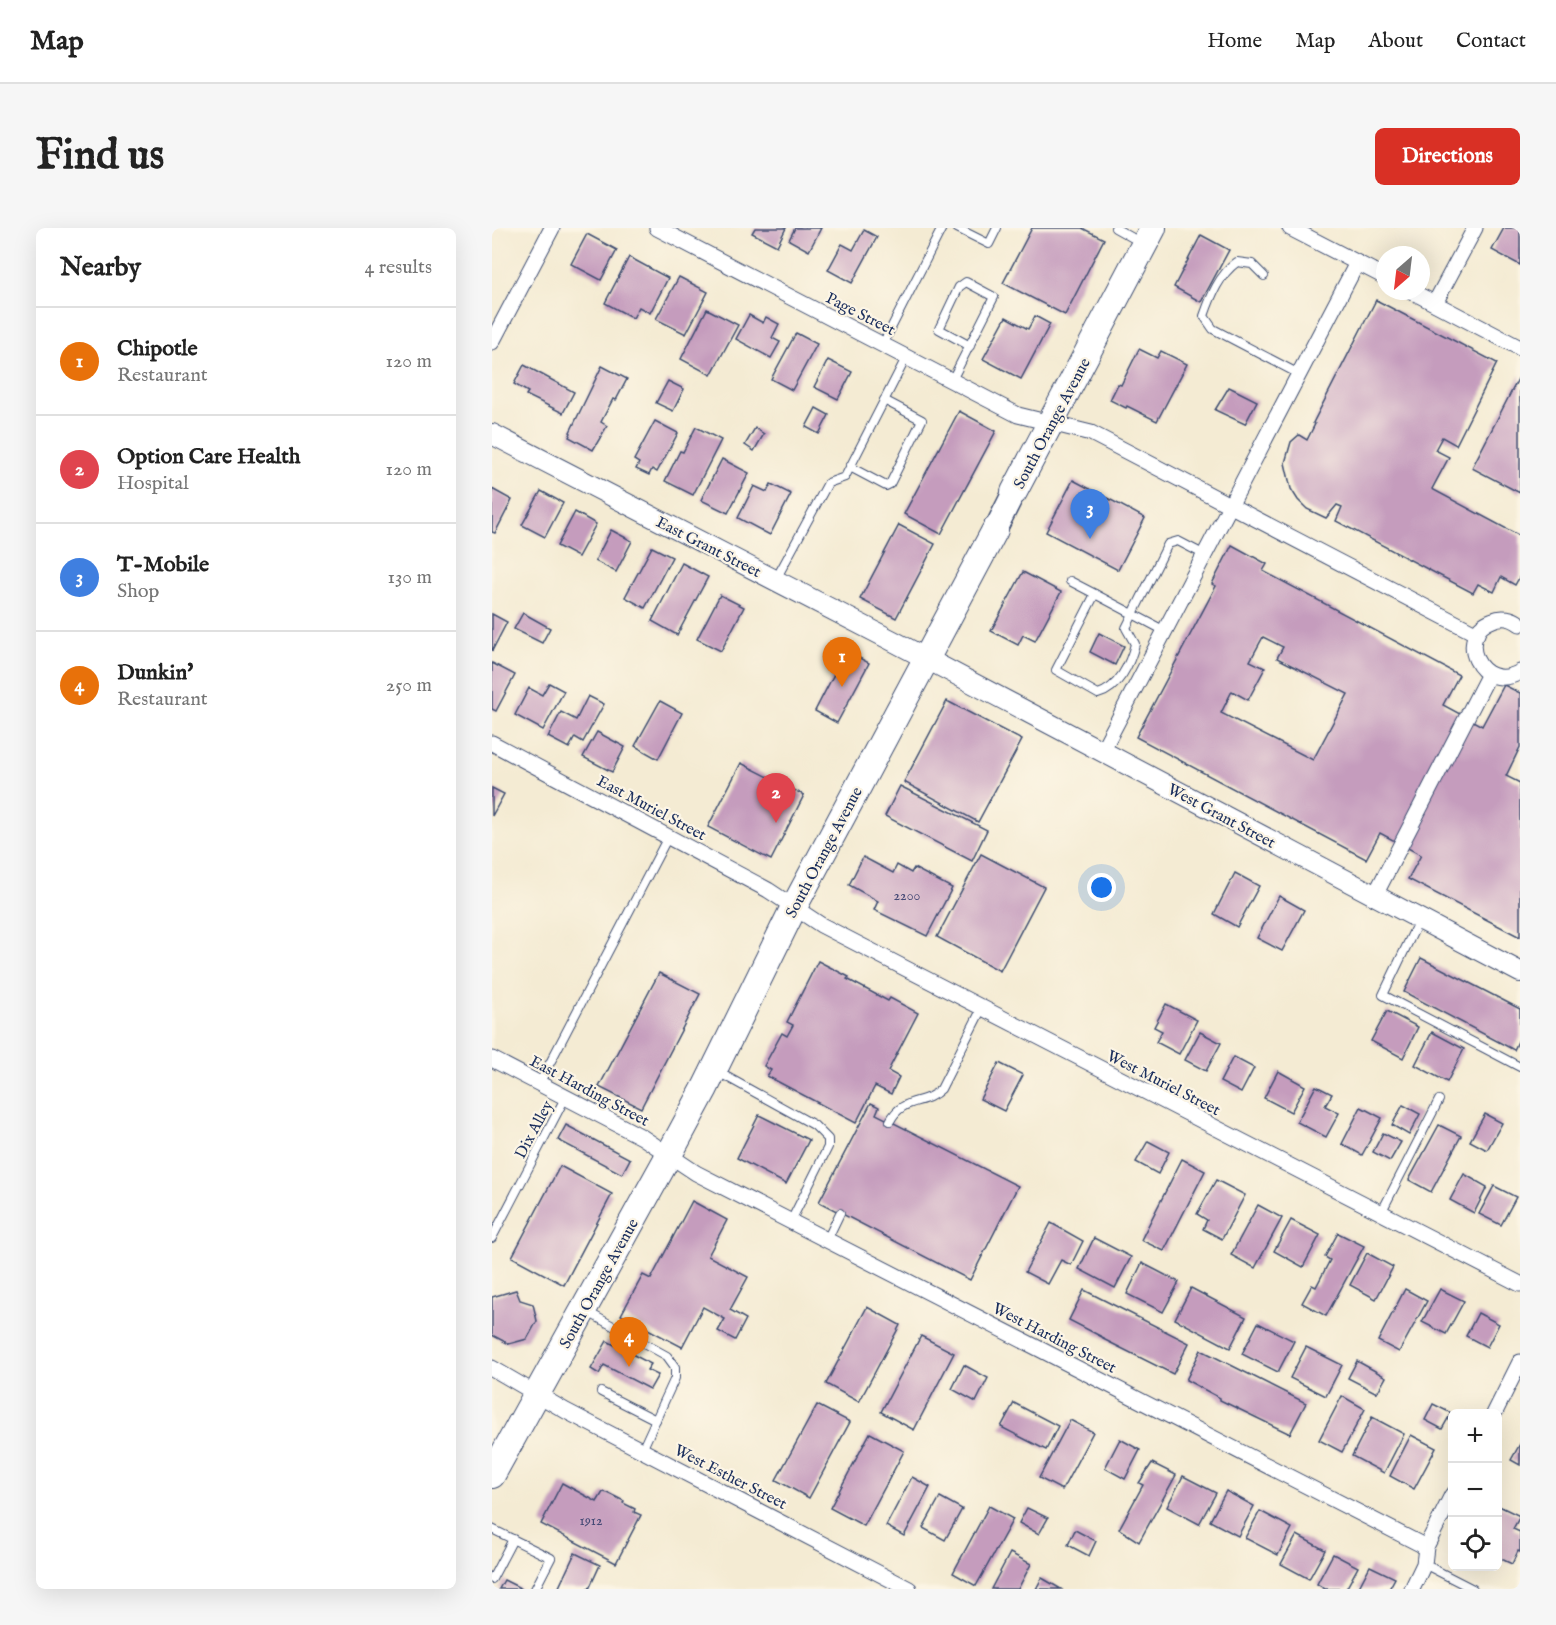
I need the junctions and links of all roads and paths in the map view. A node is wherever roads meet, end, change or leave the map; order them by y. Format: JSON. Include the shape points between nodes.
{"nodes":[{"id":1,"x":552,"y":228,"type":"edge"},
{"id":2,"x":657,"y":228,"type":"edge"},
{"id":3,"x":942,"y":228,"type":"edge"},
{"id":4,"x":957,"y":228,"type":"edge"},
{"id":5,"x":997,"y":228,"type":"edge"},
{"id":6,"x":1115,"y":228,"type":"edge"},
{"id":7,"x":1290,"y":228,"type":"edge"},
{"id":8,"x":1475,"y":228,"type":"edge"},
{"id":9,"x":1149,"y":236,"type":"edge"},
{"id":10,"x":1357,"y":263,"type":"junction"},
{"id":11,"x":1376,"y":272,"type":"edge"},
{"id":12,"x":1264,"y":276,"type":"dead end"},
{"id":13,"x":1429,"y":300,"type":"edge"},
{"id":14,"x":1435,"y":303,"type":"junction"},
{"id":15,"x":492,"y":342,"type":"edge"},
{"id":16,"x":883,"y":344,"type":"junction"},
{"id":17,"x":970,"y":346,"type":"junction"},
{"id":18,"x":1520,"y":348,"type":"edge"},
{"id":19,"x":907,"y":356,"type":"junction"},
{"id":20,"x":1299,"y":374,"type":"junction"},
{"id":21,"x":952,"y":380,"type":"junction"},
{"id":22,"x":884,"y":400,"type":"junction"},
{"id":23,"x":1052,"y":422,"type":"junction"},
{"id":24,"x":492,"y":434,"type":"edge"},
{"id":25,"x":850,"y":467,"type":"junction"},
{"id":26,"x":1014,"y":492,"type":"joint"},
{"id":27,"x":1231,"y":505,"type":"junction"},
{"id":28,"x":995,"y":530,"type":"joint"},
{"id":29,"x":1205,"y":555,"type":"junction"},
{"id":30,"x":775,"y":580,"type":"junction"},
{"id":31,"x":1070,"y":581,"type":"dead end"},
{"id":32,"x":1095,"y":594,"type":"junction"},
{"id":33,"x":1132,"y":614,"type":"junction"},
{"id":34,"x":1519,"y":620,"type":"edge"},
{"id":35,"x":1165,"y":631,"type":"junction"},
{"id":36,"x":1476,"y":634,"type":"junction"},
{"id":37,"x":925,"y":658,"type":"junction"},
{"id":38,"x":1520,"y":672,"type":"edge"},
{"id":39,"x":1489,"y":674,"type":"junction"},
{"id":40,"x":492,"y":742,"type":"edge"},
{"id":41,"x":1102,"y":751,"type":"junction"},
{"id":42,"x":669,"y":835,"type":"junction"},
{"id":43,"x":1374,"y":897,"type":"junction"},
{"id":44,"x":794,"y":907,"type":"junction"},
{"id":45,"x":1419,"y":920,"type":"junction"},
{"id":46,"x":1520,"y":972,"type":"edge"},
{"id":47,"x":982,"y":1008,"type":"junction"},
{"id":48,"x":492,"y":1059,"type":"edge"},
{"id":49,"x":1520,"y":1067,"type":"edge"},
{"id":50,"x":714,"y":1069,"type":"junction"},
{"id":51,"x":539,"y":1084,"type":"junction"},
{"id":52,"x":565,"y":1098,"type":"junction"},
{"id":53,"x":1439,"y":1100,"type":"dead end"},
{"id":54,"x":890,"y":1121,"type":"dead end"},
{"id":55,"x":669,"y":1155,"type":"junction"},
{"id":56,"x":840,"y":1213,"type":"dead end"},
{"id":57,"x":1381,"y":1213,"type":"junction"},
{"id":58,"x":791,"y":1221,"type":"junction"},
{"id":59,"x":492,"y":1238,"type":"edge"},
{"id":60,"x":827,"y":1240,"type":"junction"},
{"id":61,"x":1520,"y":1284,"type":"edge"},
{"id":62,"x":583,"y":1310,"type":"junction"},
{"id":63,"x":1520,"y":1362,"type":"edge"},
{"id":64,"x":492,"y":1368,"type":"edge"},
{"id":65,"x":601,"y":1392,"type":"dead end"},
{"id":66,"x":537,"y":1394,"type":"junction"},
{"id":67,"x":1496,"y":1409,"type":"edge"},
{"id":68,"x":656,"y":1420,"type":"junction"},
{"id":69,"x":642,"y":1450,"type":"junction"},
{"id":70,"x":492,"y":1475,"type":"edge"},
{"id":71,"x":1448,"y":1503,"type":"edge"},
{"id":72,"x":492,"y":1529,"type":"edge"},
{"id":73,"x":513,"y":1539,"type":"junction"},
{"id":74,"x":1426,"y":1547,"type":"junction"},
{"id":75,"x":1424,"y":1564,"type":"junction"},
{"id":76,"x":492,"y":1579,"type":"edge"},
{"id":77,"x":536,"y":1589,"type":"edge"},
{"id":78,"x":909,"y":1589,"type":"edge"},
{"id":79,"x":1412,"y":1589,"type":"edge"},
{"id":80,"x":1473,"y":1589,"type":"edge"}],
"edges":[{"from":1,"to":15,"type":"street"},
{"from":2,"to":16,"type":"street","name":"Page Street"},
{"from":3,"to":16,"type":"lane"},
{"from":4,"to":5,"type":"lane","via":[[988,244]]},
{"from":6,"to":9,"type":"lane"},
{"from":7,"to":10,"type":"street"},
{"from":8,"to":14,"type":"street"},
{"from":9,"to":23,"type":"main road","name":"South Orange Avenue"},
{"from":10,"to":11,"type":"street"},
{"from":10,"to":20,"type":"street"},
{"from":12,"to":20,"type":"lane","via":[[1252,264],[1237,262],[1226,270],[1204,316],[1213,329]]},
{"from":13,"to":14,"type":"street"},
{"from":14,"to":18,"type":"street"},
{"from":16,"to":19,"type":"street","name":"Page Street"},
{"from":17,"to":17,"type":"lane","via":[[939,329],[966,282],[994,297]]},
{"from":17,"to":21,"type":"lane"},
{"from":19,"to":21,"type":"street","name":"Page Street"},
{"from":19,"to":22,"type":"lane"},
{"from":20,"to":27,"type":"street"},
{"from":21,"to":23,"type":"street","name":"Page Street","via":[[1018,415]]},
{"from":22,"to":25,"type":"lane"},
{"from":22,"to":25,"type":"lane","via":[[922,420],[890,484],[886,486]]},
{"from":23,"to":26,"type":"main road","name":"South Orange Avenue"},
{"from":23,"to":27,"type":"street","name":"Page Street","via":[[1091,433]]},
{"from":24,"to":30,"type":"street","name":"East Grant Street"},
{"from":25,"to":30,"type":"lane","via":[[845,477],[828,483]]},
{"from":26,"to":28,"type":"main road","name":"South Orange Avenue"},
{"from":27,"to":29,"type":"street"},
{"from":27,"to":36,"type":"street","name":"Page Street"},
{"from":28,"to":37,"type":"main road","name":"South Orange Avenue"},
{"from":29,"to":33,"type":"lane","via":[[1178,541],[1168,544]]},
{"from":29,"to":35,"type":"street"},
{"from":30,"to":37,"type":"street","name":"East Grant Street"},
{"from":31,"to":32,"type":"lane"},
{"from":32,"to":33,"type":"lane"},
{"from":32,"to":33,"type":"lane","via":[[1056,670],[1098,694],[1118,682],[1133,653],[1135,645],[1126,628]]},
{"from":33,"to":35,"type":"lane"},
{"from":34,"to":36,"type":"street","via":[[1494,619]]},
{"from":35,"to":41,"type":"street"},
{"from":36,"to":39,"type":"street","via":[[1474,656]]},
{"from":37,"to":41,"type":"street","name":"West Grant Street"},
{"from":37,"to":44,"type":"main road","name":"South Orange Avenue"},
{"from":38,"to":39,"type":"street","via":[[1506,677]]},
{"from":39,"to":43,"type":"street"},
{"from":40,"to":42,"type":"street","name":"East Muriel Street"},
{"from":41,"to":43,"type":"street","name":"West Grant Street"},
{"from":42,"to":44,"type":"street","name":"East Muriel Street"},
{"from":42,"to":51,"type":"lane"},
{"from":43,"to":45,"type":"street","name":"West Grant Street"},
{"from":44,"to":47,"type":"street","name":"West Muriel Street","via":[[821,925]]},
{"from":44,"to":50,"type":"main road","name":"South Orange Avenue"},
{"from":45,"to":46,"type":"street","name":"West Grant Street"},
{"from":45,"to":49,"type":"lane","via":[[1383,995]]},
{"from":47,"to":54,"type":"lane","via":[[941,1089],[933,1097],[899,1108]]},
{"from":47,"to":57,"type":"street","name":"West Muriel Street"},
{"from":48,"to":51,"type":"street","name":"East Harding Street"},
{"from":50,"to":55,"type":"main road","name":"South Orange Avenue"},
{"from":50,"to":58,"type":"lane","via":[[814,1125],[828,1139],[828,1147]]},
{"from":51,"to":52,"type":"street","name":"East Harding Street"},
{"from":52,"to":55,"type":"street","name":"East Harding Street"},
{"from":52,"to":59,"type":"lane","name":"Dix Alley"},
{"from":53,"to":57,"type":"lane"},
{"from":55,"to":58,"type":"street","name":"West Harding Street"},
{"from":55,"to":62,"type":"main road","name":"South Orange Avenue"},
{"from":56,"to":60,"type":"lane"},
{"from":57,"to":61,"type":"street","name":"West Muriel Street"},
{"from":58,"to":60,"type":"street","name":"West Harding Street"},
{"from":60,"to":74,"type":"street","name":"West Harding Street"},
{"from":62,"to":66,"type":"main road","name":"South Orange Avenue"},
{"from":62,"to":68,"type":"lane","via":[[667,1356],[675,1367],[675,1378]]},
{"from":63,"to":67,"type":"street"},
{"from":64,"to":66,"type":"street","name":"West Esther Street"},
{"from":65,"to":68,"type":"lane"},
{"from":66,"to":69,"type":"street","name":"West Esther Street"},
{"from":66,"to":70,"type":"main road","name":"South Orange Avenue"},
{"from":68,"to":69,"type":"lane"},
{"from":69,"to":78,"type":"street","name":"West Esther Street"},
{"from":71,"to":74,"type":"street"},
{"from":72,"to":73,"type":"lane"},
{"from":73,"to":76,"type":"lane"},
{"from":73,"to":77,"type":"lane","via":[[551,1558]]},
{"from":74,"to":75,"type":"street"},
{"from":75,"to":79,"type":"street"},
{"from":75,"to":80,"type":"lane"}]}
